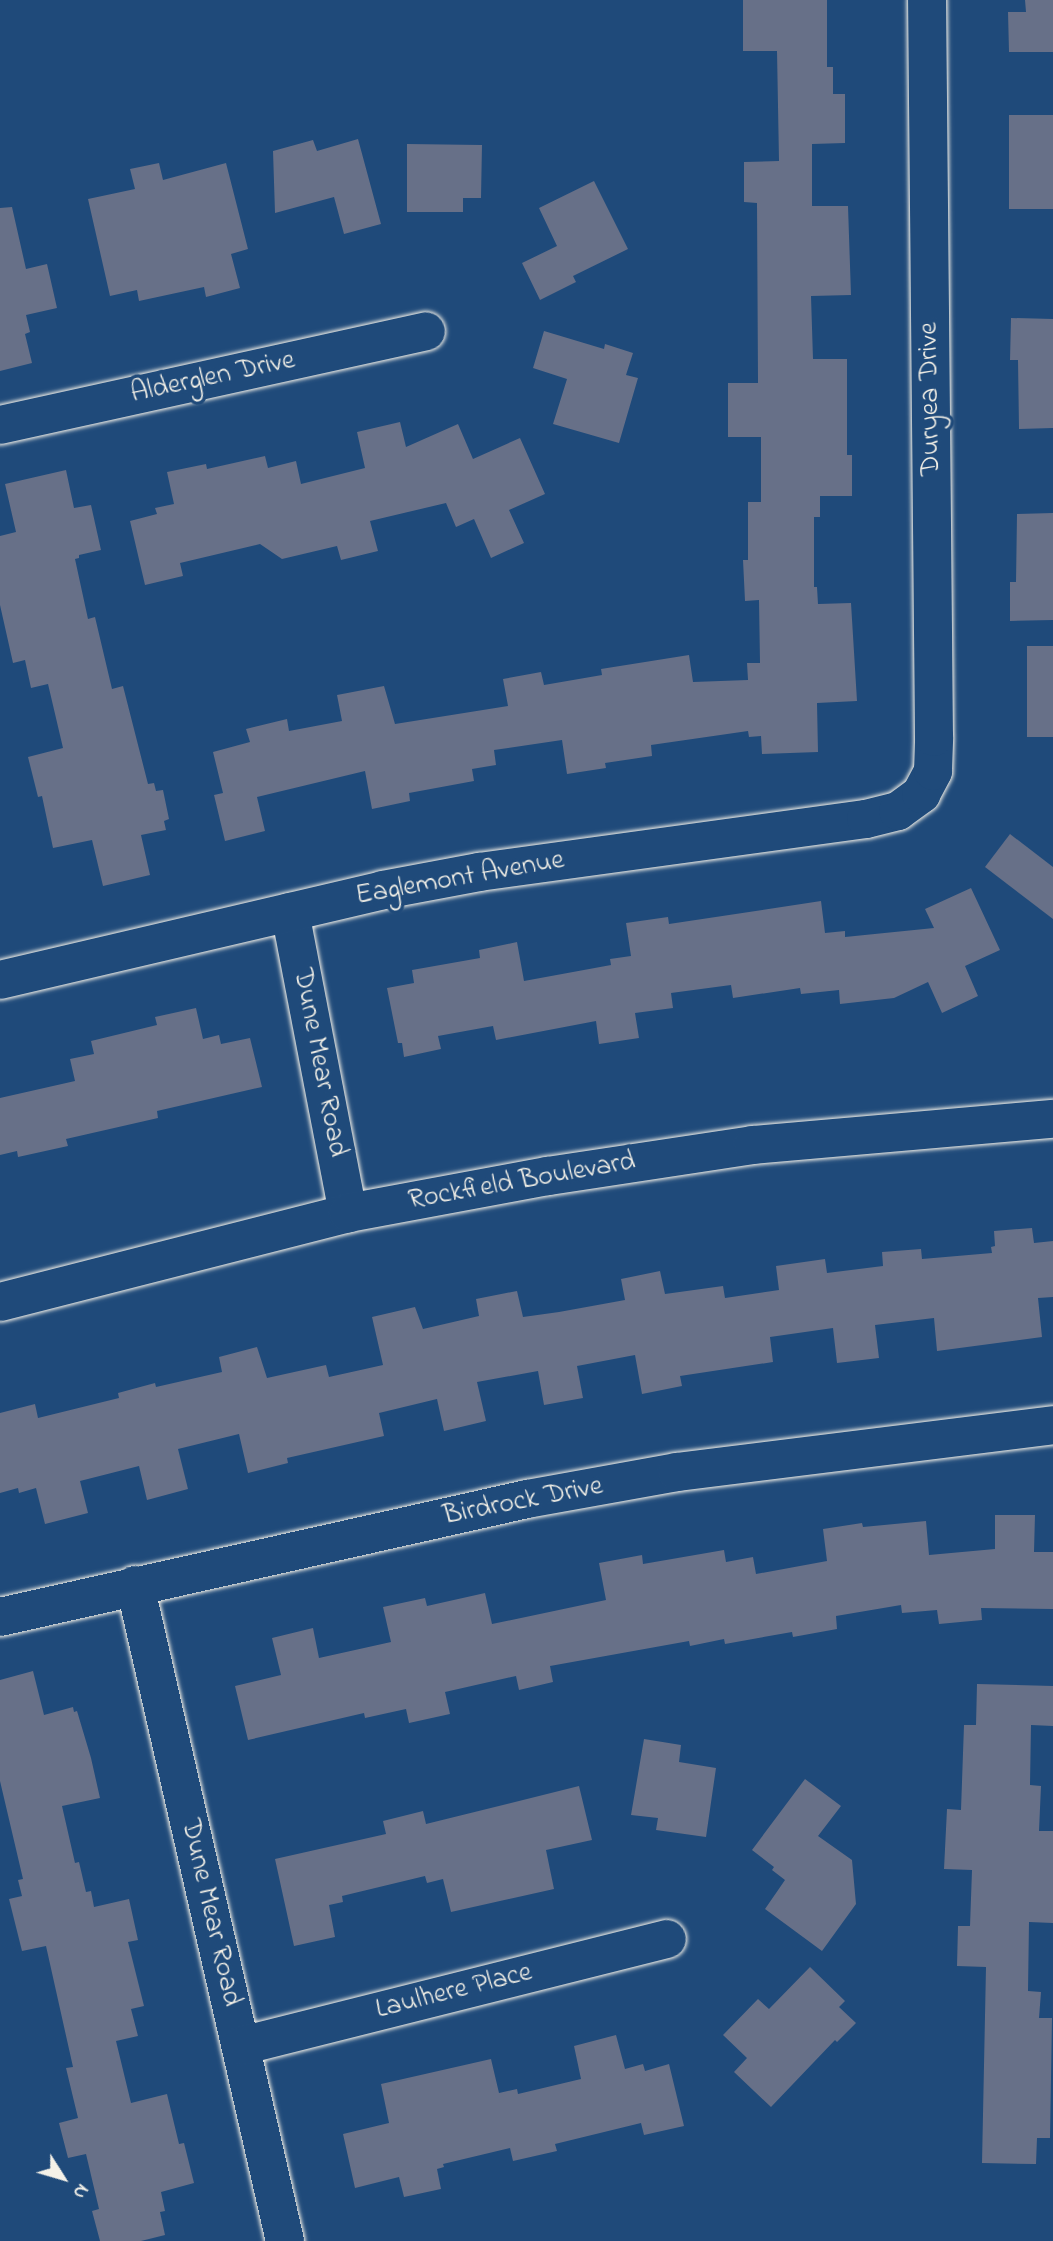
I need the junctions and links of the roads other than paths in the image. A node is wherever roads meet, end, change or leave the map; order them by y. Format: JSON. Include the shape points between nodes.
{"nodes":[{"id":1,"x":927,"y":0,"type":"edge"},
{"id":2,"x":426,"y":331,"type":"dead end"},
{"id":3,"x":0,"y":425,"type":"edge"},
{"id":4,"x":921,"y":794,"type":"joint"},
{"id":5,"x":290,"y":912,"type":"junction"},
{"id":6,"x":2,"y":972,"type":"edge"},
{"id":7,"x":1053,"y":1119,"type":"edge"},
{"id":8,"x":348,"y":1213,"type":"junction"},
{"id":9,"x":0,"y":1302,"type":"edge"},
{"id":10,"x":1053,"y":1425,"type":"edge"},
{"id":11,"x":135,"y":1585,"type":"junction"},
{"id":12,"x":0,"y":1617,"type":"edge"},
{"id":13,"x":667,"y":1939,"type":"dead end"},
{"id":14,"x":240,"y":2046,"type":"junction"},
{"id":15,"x":285,"y":2241,"type":"edge"}],
"edges":[{"from":1,"to":4,"type":"street","name":"Duryea Drive","via":[[934,737],[933,771]]},
{"from":2,"to":3,"type":"street","name":"Alderglen Drive"},
{"from":4,"to":5,"type":"street","name":"Eaglemont Avenue","via":[[898,811],[866,819],[478,872]]},
{"from":5,"to":6,"type":"street","name":"Eaglemont Avenue"},
{"from":5,"to":8,"type":"street","name":"Dune Mear Road"},
{"from":7,"to":8,"type":"street","name":"Rockfield Boulevard","via":[[753,1144]]},
{"from":8,"to":9,"type":"street","name":"Rockfield Boulevard"},
{"from":10,"to":11,"type":"street","name":"Birdrock Drive","via":[[677,1472],[514,1502]]},
{"from":11,"to":12,"type":"street","name":"Birdrock Drive"},
{"from":11,"to":14,"type":"street","name":"Dune Mear Road"},
{"from":13,"to":14,"type":"street","name":"Laulhere Place"},
{"from":14,"to":15,"type":"street","name":"Dune Mear Road"}]}
